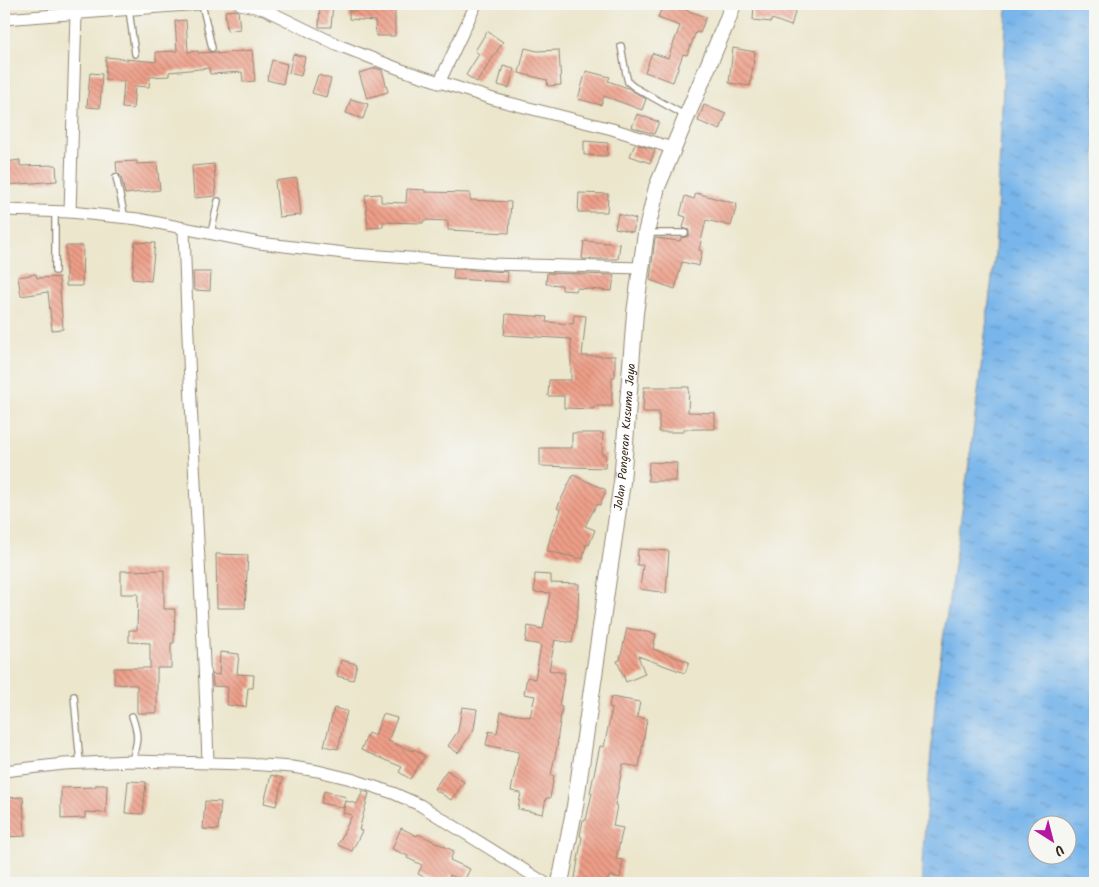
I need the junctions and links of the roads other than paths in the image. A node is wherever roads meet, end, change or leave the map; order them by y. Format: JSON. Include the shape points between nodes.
{"nodes":[{"id":1,"x":201,"y":4,"type":"edge"},
{"id":2,"x":240,"y":4,"type":"edge"},
{"id":3,"x":476,"y":4,"type":"edge"},
{"id":4,"x":732,"y":4,"type":"edge"},
{"id":5,"x":129,"y":10,"type":"junction"},
{"id":6,"x":76,"y":14,"type":"junction"},
{"id":7,"x":4,"y":19,"type":"edge"},
{"id":8,"x":621,"y":46,"type":"dead end"},
{"id":9,"x":212,"y":48,"type":"dead end"},
{"id":10,"x":135,"y":54,"type":"dead end"},
{"id":11,"x":439,"y":83,"type":"junction"},
{"id":12,"x":686,"y":116,"type":"junction"},
{"id":13,"x":672,"y":148,"type":"junction"},
{"id":14,"x":116,"y":178,"type":"dead end"},
{"id":15,"x":218,"y":201,"type":"dead end"},
{"id":16,"x":4,"y":210,"type":"edge"},
{"id":17,"x":55,"y":212,"type":"junction"},
{"id":18,"x":70,"y":212,"type":"junction"},
{"id":19,"x":125,"y":218,"type":"junction"},
{"id":20,"x":184,"y":228,"type":"junction"},
{"id":21,"x":646,"y":233,"type":"junction"},
{"id":22,"x":685,"y":233,"type":"dead end"},
{"id":23,"x":211,"y":234,"type":"junction"},
{"id":24,"x":641,"y":268,"type":"junction"},
{"id":25,"x":55,"y":271,"type":"dead end"},
{"id":26,"x":74,"y":696,"type":"dead end"},
{"id":27,"x":132,"y":716,"type":"dead end"},
{"id":28,"x":132,"y":761,"type":"junction"},
{"id":29,"x":208,"y":762,"type":"junction"},
{"id":30,"x":80,"y":763,"type":"junction"},
{"id":31,"x":4,"y":770,"type":"edge"},
{"id":32,"x":545,"y":883,"type":"edge"},
{"id":33,"x":560,"y":883,"type":"edge"}],
"edges":[{"from":1,"to":5,"type":"street"},
{"from":1,"to":9,"type":"lane"},
{"from":2,"to":11,"type":"street","via":[[264,9],[365,57]]},
{"from":3,"to":11,"type":"street"},
{"from":4,"to":12,"type":"street","name":"Jalan Pangeran Kusuma Jaya"},
{"from":5,"to":6,"type":"street"},
{"from":5,"to":10,"type":"lane"},
{"from":6,"to":7,"type":"street"},
{"from":6,"to":18,"type":"street"},
{"from":8,"to":12,"type":"lane","via":[[628,82]]},
{"from":11,"to":13,"type":"street"},
{"from":12,"to":13,"type":"street","name":"Jalan Pangeran Kusuma Jaya"},
{"from":13,"to":21,"type":"street","name":"Jalan Pangeran Kusuma Jaya","via":[[657,187]]},
{"from":14,"to":19,"type":"lane"},
{"from":15,"to":23,"type":"lane"},
{"from":16,"to":17,"type":"street"},
{"from":17,"to":18,"type":"street"},
{"from":17,"to":25,"type":"lane"},
{"from":18,"to":19,"type":"street"},
{"from":19,"to":20,"type":"street"},
{"from":20,"to":23,"type":"street"},
{"from":20,"to":29,"type":"street"},
{"from":21,"to":22,"type":"lane"},
{"from":21,"to":24,"type":"street","name":"Jalan Pangeran Kusuma Jaya"},
{"from":23,"to":24,"type":"street","via":[[353,254],[492,264]]},
{"from":24,"to":33,"type":"street","name":"Jalan Pangeran Kusuma Jaya","via":[[622,482],[575,806]]},
{"from":26,"to":30,"type":"lane"},
{"from":27,"to":28,"type":"lane","via":[[138,741]]},
{"from":28,"to":29,"type":"street"},
{"from":28,"to":30,"type":"street"},
{"from":29,"to":32,"type":"street","via":[[318,771],[393,793],[420,805]]},
{"from":30,"to":31,"type":"street"}]}
